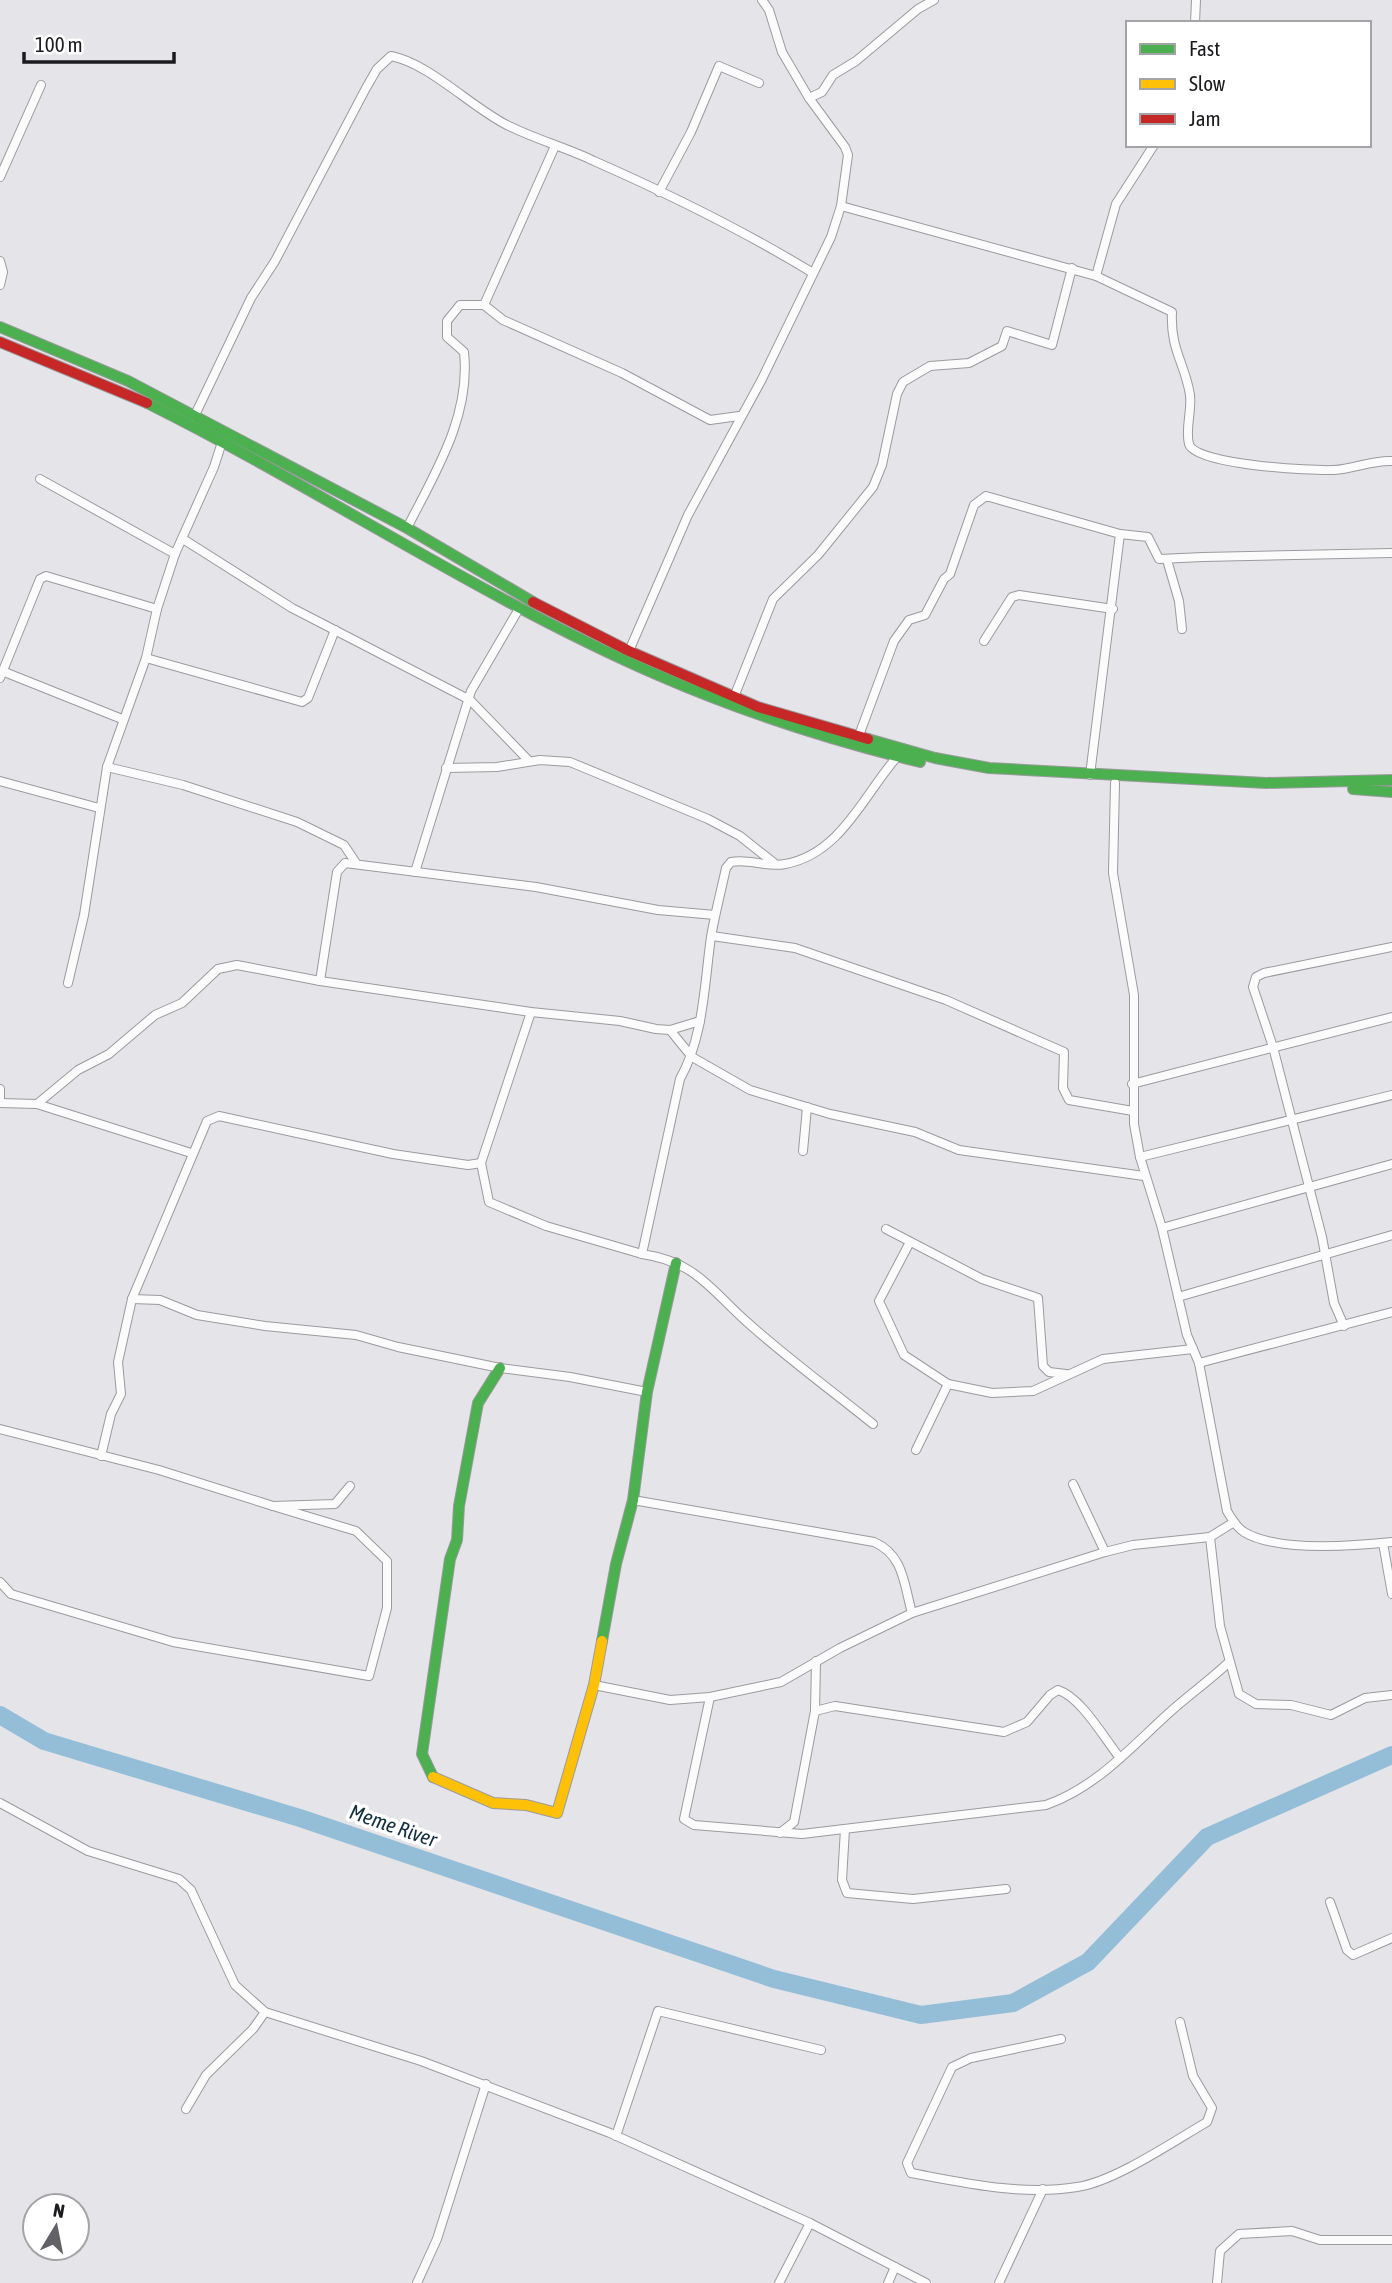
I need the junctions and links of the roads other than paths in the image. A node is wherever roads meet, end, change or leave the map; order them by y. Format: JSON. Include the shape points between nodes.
{"nodes":[{"id":1,"x":762,"y":0,"type":"edge"},
{"id":2,"x":925,"y":0,"type":"edge"},
{"id":3,"x":934,"y":0,"type":"edge"},
{"id":4,"x":1196,"y":0,"type":"edge"},
{"id":5,"x":918,"y":9,"type":"junction"},
{"id":6,"x":1195,"y":21,"type":"edge"},
{"id":7,"x":759,"y":83,"type":"dead end"},
{"id":8,"x":41,"y":85,"type":"dead end"},
{"id":9,"x":809,"y":98,"type":"junction"},
{"id":10,"x":555,"y":146,"type":"junction"},
{"id":11,"x":1153,"y":147,"type":"edge"},
{"id":12,"x":0,"y":177,"type":"edge"},
{"id":13,"x":659,"y":192,"type":"junction"},
{"id":14,"x":841,"y":206,"type":"junction"},
{"id":15,"x":0,"y":261,"type":"edge"},
{"id":16,"x":1072,"y":268,"type":"junction"},
{"id":17,"x":813,"y":273,"type":"junction"},
{"id":18,"x":1096,"y":276,"type":"junction"},
{"id":19,"x":0,"y":285,"type":"edge"},
{"id":20,"x":484,"y":305,"type":"junction"},
{"id":21,"x":0,"y":327,"type":"edge"},
{"id":22,"x":0,"y":342,"type":"edge"},
{"id":23,"x":739,"y":416,"type":"junction"},
{"id":24,"x":194,"y":417,"type":"junction"},
{"id":25,"x":222,"y":442,"type":"junction"},
{"id":26,"x":1392,"y":461,"type":"edge"},
{"id":27,"x":40,"y":479,"type":"dead end"},
{"id":28,"x":407,"y":528,"type":"junction"},
{"id":29,"x":1120,"y":534,"type":"junction"},
{"id":30,"x":183,"y":539,"type":"junction"},
{"id":31,"x":1392,"y":553,"type":"edge"},
{"id":32,"x":175,"y":554,"type":"junction"},
{"id":33,"x":1167,"y":560,"type":"junction"},
{"id":34,"x":520,"y":607,"type":"junction"},
{"id":35,"x":157,"y":609,"type":"junction"},
{"id":36,"x":1112,"y":609,"type":"junction"},
{"id":37,"x":1182,"y":629,"type":"dead end"},
{"id":38,"x":335,"y":630,"type":"junction"},
{"id":39,"x":984,"y":641,"type":"dead end"},
{"id":40,"x":629,"y":651,"type":"junction"},
{"id":41,"x":146,"y":658,"type":"junction"},
{"id":42,"x":1,"y":675,"type":"edge"},
{"id":43,"x":734,"y":697,"type":"junction"},
{"id":44,"x":470,"y":700,"type":"junction"},
{"id":45,"x":122,"y":719,"type":"junction"},
{"id":46,"x":858,"y":738,"type":"junction"},
{"id":47,"x":897,"y":757,"type":"junction"},
{"id":48,"x":529,"y":761,"type":"junction"},
{"id":49,"x":107,"y":767,"type":"junction"},
{"id":50,"x":446,"y":768,"type":"junction"},
{"id":51,"x":1090,"y":775,"type":"junction"},
{"id":52,"x":1392,"y":780,"type":"edge"},
{"id":53,"x":0,"y":781,"type":"edge"},
{"id":54,"x":1115,"y":783,"type":"junction"},
{"id":55,"x":1392,"y":792,"type":"edge"},
{"id":56,"x":99,"y":808,"type":"junction"},
{"id":57,"x":356,"y":863,"type":"junction"},
{"id":58,"x":776,"y":865,"type":"junction"},
{"id":59,"x":415,"y":872,"type":"junction"},
{"id":60,"x":715,"y":915,"type":"junction"},
{"id":61,"x":712,"y":936,"type":"junction"},
{"id":62,"x":1392,"y":947,"type":"edge"},
{"id":63,"x":320,"y":981,"type":"junction"},
{"id":64,"x":68,"y":983,"type":"dead end"},
{"id":65,"x":531,"y":1012,"type":"junction"},
{"id":66,"x":1392,"y":1017,"type":"edge"},
{"id":67,"x":700,"y":1021,"type":"junction"},
{"id":68,"x":670,"y":1030,"type":"junction"},
{"id":69,"x":1273,"y":1047,"type":"junction"},
{"id":70,"x":692,"y":1056,"type":"junction"},
{"id":71,"x":1132,"y":1084,"type":"junction"},
{"id":72,"x":0,"y":1089,"type":"edge"},
{"id":73,"x":1392,"y":1095,"type":"edge"},
{"id":74,"x":0,"y":1101,"type":"edge"},
{"id":75,"x":37,"y":1104,"type":"junction"},
{"id":76,"x":807,"y":1108,"type":"junction"},
{"id":77,"x":1133,"y":1111,"type":"junction"},
{"id":78,"x":1291,"y":1122,"type":"junction"},
{"id":79,"x":803,"y":1151,"type":"dead end"},
{"id":80,"x":191,"y":1153,"type":"junction"},
{"id":81,"x":1140,"y":1157,"type":"junction"},
{"id":82,"x":481,"y":1163,"type":"junction"},
{"id":83,"x":1392,"y":1164,"type":"edge"},
{"id":84,"x":1144,"y":1176,"type":"junction"},
{"id":85,"x":1308,"y":1189,"type":"junction"},
{"id":86,"x":886,"y":1228,"type":"dead end"},
{"id":87,"x":1162,"y":1228,"type":"junction"},
{"id":88,"x":1392,"y":1235,"type":"edge"},
{"id":89,"x":910,"y":1242,"type":"junction"},
{"id":90,"x":642,"y":1254,"type":"junction"},
{"id":91,"x":1325,"y":1255,"type":"junction"},
{"id":92,"x":676,"y":1262,"type":"junction"},
{"id":93,"x":1178,"y":1297,"type":"junction"},
{"id":94,"x":132,"y":1299,"type":"junction"},
{"id":95,"x":1392,"y":1312,"type":"edge"},
{"id":96,"x":1344,"y":1326,"type":"junction"},
{"id":97,"x":1193,"y":1349,"type":"junction"},
{"id":98,"x":1199,"y":1363,"type":"junction"},
{"id":99,"x":500,"y":1368,"type":"junction"},
{"id":100,"x":1069,"y":1374,"type":"junction"},
{"id":101,"x":948,"y":1384,"type":"junction"},
{"id":102,"x":647,"y":1392,"type":"junction"},
{"id":103,"x":873,"y":1424,"type":"dead end"},
{"id":104,"x":0,"y":1429,"type":"edge"},
{"id":105,"x":916,"y":1450,"type":"dead end"},
{"id":106,"x":101,"y":1456,"type":"junction"},
{"id":107,"x":1073,"y":1484,"type":"dead end"},
{"id":108,"x":350,"y":1486,"type":"dead end"},
{"id":109,"x":633,"y":1500,"type":"junction"},
{"id":110,"x":273,"y":1506,"type":"junction"},
{"id":111,"x":1234,"y":1522,"type":"junction"},
{"id":112,"x":1210,"y":1537,"type":"junction"},
{"id":113,"x":1387,"y":1542,"type":"edge"},
{"id":114,"x":1105,"y":1552,"type":"junction"},
{"id":115,"x":0,"y":1582,"type":"edge"},
{"id":116,"x":1392,"y":1594,"type":"edge"},
{"id":117,"x":912,"y":1613,"type":"junction"},
{"id":118,"x":816,"y":1661,"type":"junction"},
{"id":119,"x":1228,"y":1663,"type":"junction"},
{"id":120,"x":594,"y":1685,"type":"junction"},
{"id":121,"x":1392,"y":1695,"type":"edge"},
{"id":122,"x":710,"y":1697,"type":"junction"},
{"id":123,"x":815,"y":1711,"type":"junction"},
{"id":124,"x":1120,"y":1758,"type":"junction"},
{"id":125,"x":0,"y":1803,"type":"edge"},
{"id":126,"x":794,"y":1822,"type":"junction"},
{"id":127,"x":845,"y":1829,"type":"junction"},
{"id":128,"x":780,"y":1833,"type":"junction"},
{"id":129,"x":802,"y":1833,"type":"junction"},
{"id":130,"x":1006,"y":1889,"type":"dead end"},
{"id":131,"x":1330,"y":1902,"type":"dead end"},
{"id":132,"x":1392,"y":1938,"type":"edge"},
{"id":133,"x":265,"y":2012,"type":"junction"},
{"id":134,"x":1180,"y":2022,"type":"dead end"},
{"id":135,"x":1061,"y":2039,"type":"dead end"},
{"id":136,"x":821,"y":2050,"type":"dead end"},
{"id":137,"x":486,"y":2084,"type":"junction"},
{"id":138,"x":186,"y":2109,"type":"dead end"},
{"id":139,"x":616,"y":2136,"type":"junction"},
{"id":140,"x":1043,"y":2189,"type":"junction"},
{"id":141,"x":810,"y":2224,"type":"junction"},
{"id":142,"x":1392,"y":2241,"type":"edge"},
{"id":143,"x":895,"y":2267,"type":"junction"},
{"id":144,"x":417,"y":2283,"type":"edge"},
{"id":145,"x":779,"y":2283,"type":"edge"},
{"id":146,"x":888,"y":2283,"type":"edge"},
{"id":147,"x":926,"y":2283,"type":"edge"},
{"id":148,"x":999,"y":2283,"type":"edge"},
{"id":149,"x":1217,"y":2283,"type":"edge"}],
"edges":[{"from":1,"to":9,"type":"street","via":[[782,52]]},
{"from":2,"to":5,"type":"street"},
{"from":3,"to":5,"type":"street"},
{"from":4,"to":6,"type":"street"},
{"from":5,"to":9,"type":"street","via":[[833,75],[822,92]]},
{"from":7,"to":13,"type":"street","via":[[719,66]]},
{"from":8,"to":12,"type":"street"},
{"from":9,"to":14,"type":"street","via":[[848,155]]},
{"from":10,"to":13,"type":"street"},
{"from":10,"to":20,"type":"street"},
{"from":10,"to":24,"type":"street","via":[[469,103],[430,72],[391,56],[366,88],[251,298]]},
{"from":11,"to":18,"type":"street","via":[[1116,204]]},
{"from":13,"to":17,"type":"street"},
{"from":14,"to":16,"type":"street"},
{"from":14,"to":17,"type":"street"},
{"from":15,"to":19,"type":"street"},
{"from":16,"to":18,"type":"street"},
{"from":16,"to":43,"type":"street","via":[[1052,345],[1007,331],[1002,346],[978,360],[930,366],[903,382],[873,488],[773,599]]},
{"from":17,"to":23,"type":"street"},
{"from":18,"to":26,"type":"street","via":[[1171,312],[1170,337],[1190,395],[1189,445],[1195,453],[1290,469],[1334,470]]},
{"from":20,"to":23,"type":"street","via":[[503,320],[613,368],[710,420]]},
{"from":20,"to":28,"type":"street","via":[[460,305],[447,321],[447,337],[464,352],[467,375],[453,436]]},
{"from":21,"to":24,"type":"main road","via":[[128,382]]},
{"from":22,"to":25,"type":"main road","via":[[130,394]]},
{"from":23,"to":40,"type":"street","via":[[688,515]]},
{"from":24,"to":28,"type":"main road"},
{"from":25,"to":30,"type":"street"},
{"from":25,"to":34,"type":"main road"},
{"from":27,"to":32,"type":"street"},
{"from":28,"to":40,"type":"main road"},
{"from":29,"to":33,"type":"street","via":[[1148,537],[1159,559]]},
{"from":29,"to":36,"type":"street"},
{"from":29,"to":46,"type":"street","via":[[986,496],[978,500],[950,574],[925,615],[909,620],[894,641]]},
{"from":30,"to":32,"type":"street"},
{"from":30,"to":38,"type":"street"},
{"from":31,"to":33,"type":"street"},
{"from":32,"to":35,"type":"street"},
{"from":33,"to":37,"type":"street"},
{"from":34,"to":44,"type":"street"},
{"from":34,"to":47,"type":"main road","via":[[721,701]]},
{"from":35,"to":41,"type":"street"},
{"from":35,"to":42,"type":"street","via":[[46,576],[40,579]]},
{"from":36,"to":39,"type":"street","via":[[1019,595],[1012,597]]},
{"from":36,"to":51,"type":"street"},
{"from":38,"to":41,"type":"street","via":[[308,698],[302,702]]},
{"from":38,"to":44,"type":"street"},
{"from":40,"to":43,"type":"main road"},
{"from":41,"to":45,"type":"street"},
{"from":42,"to":45,"type":"street"},
{"from":43,"to":46,"type":"main road"},
{"from":44,"to":48,"type":"street"},
{"from":44,"to":50,"type":"street"},
{"from":45,"to":49,"type":"street"},
{"from":46,"to":51,"type":"main road","via":[[989,768]]},
{"from":47,"to":54,"type":"main road","via":[[993,773]]},
{"from":47,"to":58,"type":"street","via":[[874,783],[864,805],[833,837],[797,861]]},
{"from":48,"to":50,"type":"street"},
{"from":48,"to":58,"type":"street","via":[[570,762],[602,773],[708,819],[740,836]]},
{"from":49,"to":56,"type":"street"},
{"from":49,"to":57,"type":"street","via":[[183,785],[297,822],[344,845]]},
{"from":50,"to":59,"type":"street"},
{"from":51,"to":52,"type":"main road","via":[[1266,783]]},
{"from":53,"to":56,"type":"street"},
{"from":54,"to":55,"type":"main road"},
{"from":54,"to":71,"type":"street","via":[[1113,873],[1134,995]]},
{"from":56,"to":64,"type":"street","via":[[84,915]]},
{"from":57,"to":59,"type":"street"},
{"from":57,"to":63,"type":"street","via":[[345,863],[337,872]]},
{"from":58,"to":60,"type":"street","via":[[731,862]]},
{"from":59,"to":60,"type":"street"},
{"from":60,"to":61,"type":"street"},
{"from":61,"to":67,"type":"street"},
{"from":61,"to":77,"type":"street","via":[[795,948],[946,1000],[1064,1052],[1063,1088],[1069,1100]]},
{"from":62,"to":69,"type":"street","via":[[1256,976],[1253,987]]},
{"from":63,"to":65,"type":"street"},
{"from":63,"to":75,"type":"street","via":[[237,965],[218,969],[182,1003],[156,1015]]},
{"from":65,"to":68,"type":"street"},
{"from":65,"to":82,"type":"street"},
{"from":66,"to":69,"type":"street"},
{"from":67,"to":68,"type":"street"},
{"from":67,"to":70,"type":"street"},
{"from":68,"to":70,"type":"street"},
{"from":69,"to":71,"type":"street"},
{"from":69,"to":78,"type":"street"},
{"from":70,"to":76,"type":"street","via":[[733,1083]]},
{"from":70,"to":90,"type":"street","via":[[680,1079]]},
{"from":71,"to":77,"type":"street"},
{"from":72,"to":74,"type":"street"},
{"from":73,"to":78,"type":"street"},
{"from":74,"to":75,"type":"street"},
{"from":75,"to":80,"type":"street"},
{"from":76,"to":79,"type":"street"},
{"from":76,"to":84,"type":"street","via":[[915,1132],[959,1150]]},
{"from":77,"to":81,"type":"street"},
{"from":78,"to":81,"type":"street"},
{"from":78,"to":85,"type":"street"},
{"from":80,"to":82,"type":"street","via":[[207,1121],[219,1116],[393,1154]]},
{"from":80,"to":94,"type":"street"},
{"from":81,"to":84,"type":"street"},
{"from":82,"to":90,"type":"street","via":[[489,1202],[546,1226]]},
{"from":83,"to":85,"type":"street"},
{"from":84,"to":87,"type":"street"},
{"from":85,"to":87,"type":"street"},
{"from":85,"to":91,"type":"street"},
{"from":86,"to":89,"type":"street"},
{"from":87,"to":93,"type":"street"},
{"from":88,"to":91,"type":"street"},
{"from":89,"to":100,"type":"street","via":[[982,1279],[1038,1298],[1043,1366],[1049,1372]]},
{"from":89,"to":101,"type":"street","via":[[879,1301],[904,1355]]},
{"from":90,"to":92,"type":"street"},
{"from":91,"to":93,"type":"street"},
{"from":91,"to":96,"type":"street","via":[[1334,1303]]},
{"from":92,"to":102,"type":"main road"},
{"from":92,"to":103,"type":"street","via":[[708,1281],[746,1322]]},
{"from":93,"to":97,"type":"street"},
{"from":94,"to":99,"type":"street","via":[[160,1300],[197,1315],[252,1324],[356,1335]]},
{"from":94,"to":106,"type":"street","via":[[118,1362],[121,1394]]},
{"from":95,"to":96,"type":"street"},
{"from":96,"to":98,"type":"street"},
{"from":97,"to":98,"type":"street"},
{"from":97,"to":100,"type":"street","via":[[1103,1359]]},
{"from":98,"to":111,"type":"street","via":[[1227,1510]]},
{"from":99,"to":102,"type":"street"},
{"from":99,"to":120,"type":"main road","via":[[478,1403],[459,1506],[422,1754],[430,1776],[493,1803],[557,1812]]},
{"from":100,"to":101,"type":"street","via":[[1034,1391],[992,1394]]},
{"from":101,"to":105,"type":"street"},
{"from":102,"to":109,"type":"main road"},
{"from":104,"to":106,"type":"street"},
{"from":106,"to":110,"type":"street"},
{"from":107,"to":114,"type":"street"},
{"from":108,"to":110,"type":"street","via":[[335,1504]]},
{"from":109,"to":117,"type":"street","via":[[874,1542],[898,1561]]},
{"from":109,"to":120,"type":"main road"},
{"from":110,"to":115,"type":"street","via":[[356,1531],[387,1561],[387,1608],[369,1676],[173,1642],[11,1594]]},
{"from":111,"to":112,"type":"street"},
{"from":111,"to":113,"type":"street","via":[[1244,1532],[1274,1542]]},
{"from":112,"to":114,"type":"street"},
{"from":112,"to":119,"type":"street"},
{"from":113,"to":116,"type":"street"},
{"from":114,"to":117,"type":"street"},
{"from":117,"to":118,"type":"street"},
{"from":118,"to":122,"type":"street","via":[[781,1682]]},
{"from":118,"to":123,"type":"street"},
{"from":119,"to":121,"type":"street","via":[[1239,1694],[1256,1704],[1291,1705],[1331,1716],[1365,1699]]},
{"from":119,"to":124,"type":"street"},
{"from":120,"to":122,"type":"street","via":[[670,1700]]},
{"from":122,"to":128,"type":"street","via":[[684,1819],[694,1825]]},
{"from":123,"to":124,"type":"street","via":[[835,1706],[1003,1732],[1027,1722],[1058,1690],[1081,1707]]},
{"from":123,"to":126,"type":"street"},
{"from":124,"to":127,"type":"street","via":[[1092,1783],[1046,1805]]},
{"from":125,"to":133,"type":"street","via":[[88,1851],[179,1879],[191,1889],[235,1985]]},
{"from":126,"to":128,"type":"street"},
{"from":126,"to":129,"type":"street"},
{"from":127,"to":129,"type":"street"},
{"from":127,"to":130,"type":"street","via":[[842,1886],[853,1895],[913,1899]]},
{"from":128,"to":129,"type":"street"},
{"from":131,"to":132,"type":"street","via":[[1347,1950],[1353,1955]]},
{"from":133,"to":137,"type":"street"},
{"from":133,"to":138,"type":"street","via":[[206,2075]]},
{"from":134,"to":140,"type":"street","via":[[1192,2076],[1212,2108],[1208,2122],[1121,2170],[1079,2187]]},
{"from":135,"to":140,"type":"street","via":[[952,2067],[908,2163],[911,2173],[986,2186]]},
{"from":136,"to":139,"type":"street","via":[[658,2011]]},
{"from":137,"to":139,"type":"street"},
{"from":137,"to":144,"type":"street","via":[[442,2226]]},
{"from":139,"to":141,"type":"street"},
{"from":140,"to":148,"type":"street"},
{"from":141,"to":143,"type":"street"},
{"from":141,"to":145,"type":"street"},
{"from":142,"to":149,"type":"street","via":[[1320,2239],[1292,2231],[1239,2234],[1220,2251]]},
{"from":143,"to":146,"type":"street"},
{"from":143,"to":147,"type":"street"}]}
